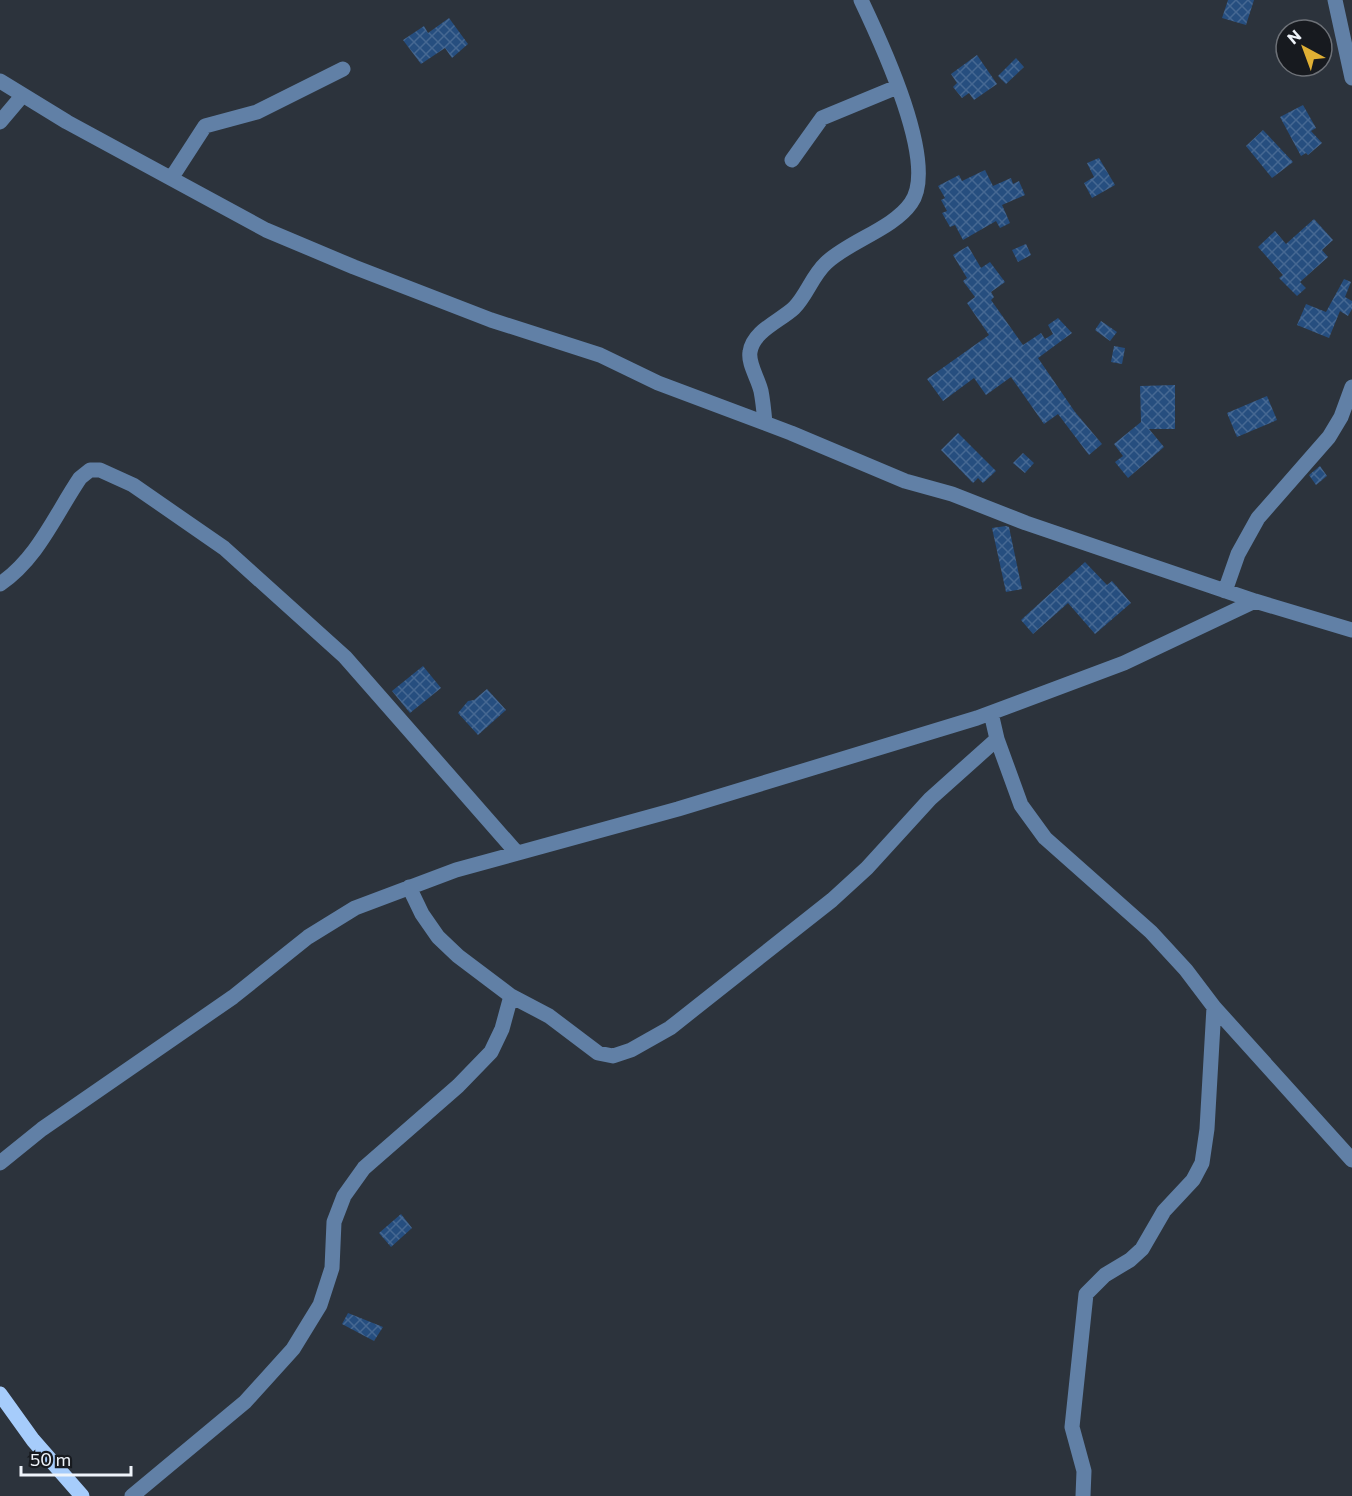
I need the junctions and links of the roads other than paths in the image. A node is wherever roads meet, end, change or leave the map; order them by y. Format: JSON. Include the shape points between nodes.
{"nodes":[{"id":1,"x":861,"y":0,"type":"edge"},
{"id":2,"x":1335,"y":0,"type":"edge"},
{"id":3,"x":342,"y":69,"type":"dead end"},
{"id":4,"x":1352,"y":78,"type":"edge"},
{"id":5,"x":0,"y":81,"type":"edge"},
{"id":6,"x":897,"y":87,"type":"junction"},
{"id":7,"x":22,"y":96,"type":"junction"},
{"id":8,"x":0,"y":122,"type":"edge"},
{"id":9,"x":792,"y":159,"type":"dead end"},
{"id":10,"x":172,"y":177,"type":"junction"},
{"id":11,"x":1352,"y":387,"type":"edge"},
{"id":12,"x":765,"y":423,"type":"junction"},
{"id":13,"x":0,"y":584,"type":"edge"},
{"id":14,"x":1225,"y":591,"type":"junction"},
{"id":15,"x":1255,"y":601,"type":"junction"},
{"id":16,"x":1352,"y":630,"type":"edge"},
{"id":17,"x":991,"y":713,"type":"junction"},
{"id":18,"x":997,"y":739,"type":"junction"},
{"id":19,"x":518,"y":853,"type":"junction"},
{"id":20,"x":409,"y":887,"type":"junction"},
{"id":21,"x":511,"y":996,"type":"junction"},
{"id":22,"x":1214,"y":1007,"type":"junction"},
{"id":23,"x":1352,"y":1160,"type":"edge"},
{"id":24,"x":0,"y":1163,"type":"edge"},
{"id":25,"x":0,"y":1394,"type":"edge"},
{"id":26,"x":82,"y":1496,"type":"edge"},
{"id":27,"x":132,"y":1496,"type":"edge"},
{"id":28,"x":1083,"y":1496,"type":"edge"}],
"edges":[{"from":1,"to":6,"type":"street"},
{"from":2,"to":4,"type":"street"},
{"from":3,"to":10,"type":"street","via":[[257,112],[205,126]]},
{"from":5,"to":7,"type":"street"},
{"from":6,"to":9,"type":"street","via":[[822,118]]},
{"from":6,"to":12,"type":"street","via":[[917,147],[919,182],[912,202],[823,265],[804,298],[752,341],[749,354],[761,390]]},
{"from":7,"to":8,"type":"street"},
{"from":7,"to":10,"type":"street"},
{"from":10,"to":12,"type":"street","via":[[266,230],[354,267],[491,321],[600,355],[658,383]]},
{"from":11,"to":14,"type":"street","via":[[1329,436],[1258,518],[1238,554]]},
{"from":12,"to":14,"type":"street","via":[[905,481]]},
{"from":13,"to":19,"type":"street","via":[[30,558],[76,483],[90,470],[133,485],[224,548],[345,657]]},
{"from":14,"to":15,"type":"street"},
{"from":15,"to":16,"type":"street"},
{"from":15,"to":17,"type":"street","via":[[1124,663]]},
{"from":17,"to":18,"type":"street"},
{"from":17,"to":19,"type":"street","via":[[678,809]]},
{"from":18,"to":21,"type":"street","via":[[930,799],[832,900],[670,1028],[631,1050],[613,1056],[598,1053],[549,1016]]},
{"from":18,"to":22,"type":"street","via":[[1021,805],[1045,838],[1151,932]]},
{"from":19,"to":20,"type":"street"},
{"from":20,"to":21,"type":"street","via":[[438,937]]},
{"from":20,"to":24,"type":"street","via":[[356,909],[308,937],[233,997],[51,1122]]},
{"from":21,"to":27,"type":"street","via":[[491,1052],[364,1168],[344,1196],[334,1222],[332,1268],[320,1305],[293,1349],[245,1402]]},
{"from":22,"to":23,"type":"street"},
{"from":22,"to":28,"type":"street","via":[[1202,1163],[1193,1180],[1164,1211],[1142,1249],[1086,1294],[1072,1427],[1082,1464]]},
{"from":25,"to":26,"type":"main road","via":[[33,1440]]}]}
